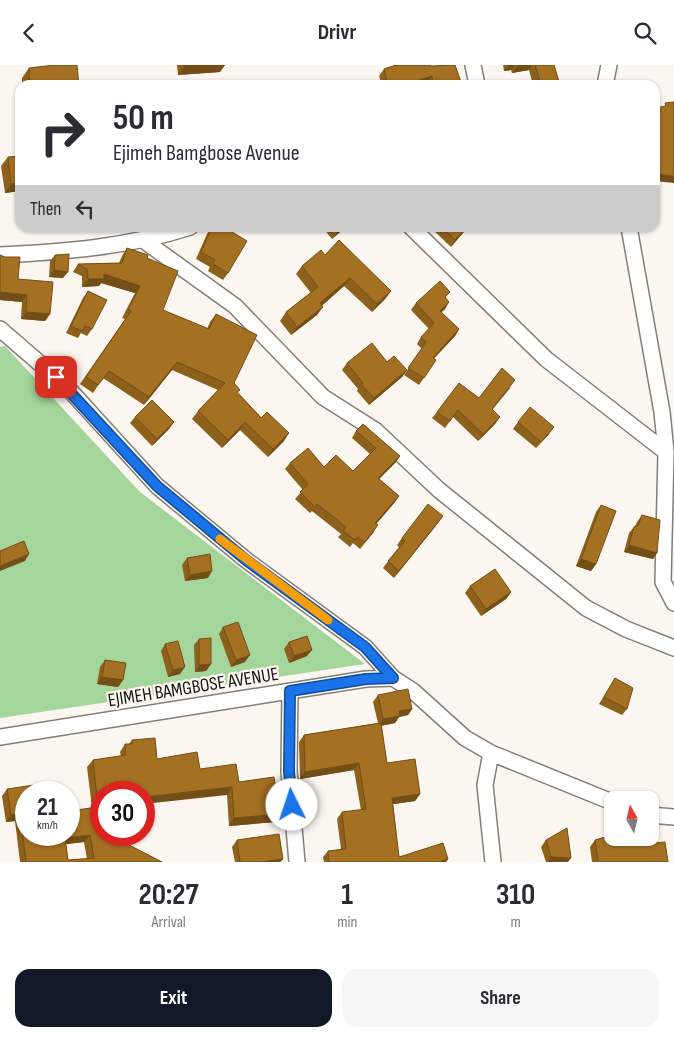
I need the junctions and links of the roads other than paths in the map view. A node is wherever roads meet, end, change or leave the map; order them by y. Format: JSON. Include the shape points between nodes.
{"nodes":[{"id":1,"x":473,"y":65,"type":"edge"},
{"id":2,"x":608,"y":65,"type":"edge"},
{"id":3,"x":476,"y":80,"type":"edge"},
{"id":4,"x":606,"y":80,"type":"edge"},
{"id":5,"x":172,"y":232,"type":"edge"},
{"id":6,"x":416,"y":232,"type":"edge"},
{"id":7,"x":630,"y":232,"type":"edge"},
{"id":8,"x":143,"y":240,"type":"junction"},
{"id":9,"x":0,"y":255,"type":"edge"},
{"id":10,"x":0,"y":329,"type":"edge"},
{"id":11,"x":666,"y":453,"type":"junction"},
{"id":12,"x":674,"y":603,"type":"edge"},
{"id":13,"x":674,"y":648,"type":"edge"},
{"id":14,"x":393,"y":678,"type":"junction"},
{"id":15,"x":290,"y":691,"type":"junction"},
{"id":16,"x":0,"y":737,"type":"edge"},
{"id":17,"x":491,"y":753,"type":"junction"},
{"id":18,"x":604,"y":799,"type":"edge"},
{"id":19,"x":659,"y":816,"type":"edge"},
{"id":20,"x":674,"y":817,"type":"edge"},
{"id":21,"x":297,"y":862,"type":"edge"},
{"id":22,"x":493,"y":862,"type":"edge"}],
"edges":[{"from":1,"to":3,"type":"street"},
{"from":2,"to":4,"type":"street"},
{"from":5,"to":8,"type":"street"},
{"from":6,"to":11,"type":"street","via":[[546,359]]},
{"from":7,"to":11,"type":"street","via":[[662,412]]},
{"from":8,"to":9,"type":"street"},
{"from":8,"to":13,"type":"street","via":[[235,306],[323,397],[375,430],[439,490],[586,608],[626,629]]},
{"from":10,"to":14,"type":"street","via":[[66,387],[157,486],[246,560],[365,647]]},
{"from":11,"to":12,"type":"street","via":[[663,582]]},
{"from":14,"to":15,"type":"street","name":"EJIMEH BAMGBOSE AVENUE"},
{"from":14,"to":17,"type":"street","via":[[465,738]]},
{"from":15,"to":16,"type":"street","name":"EJIMEH BAMGBOSE AVENUE"},
{"from":15,"to":21,"type":"street","via":[[289,771]]},
{"from":17,"to":18,"type":"street"},
{"from":17,"to":22,"type":"street","via":[[485,785]]},
{"from":19,"to":20,"type":"street"}]}
